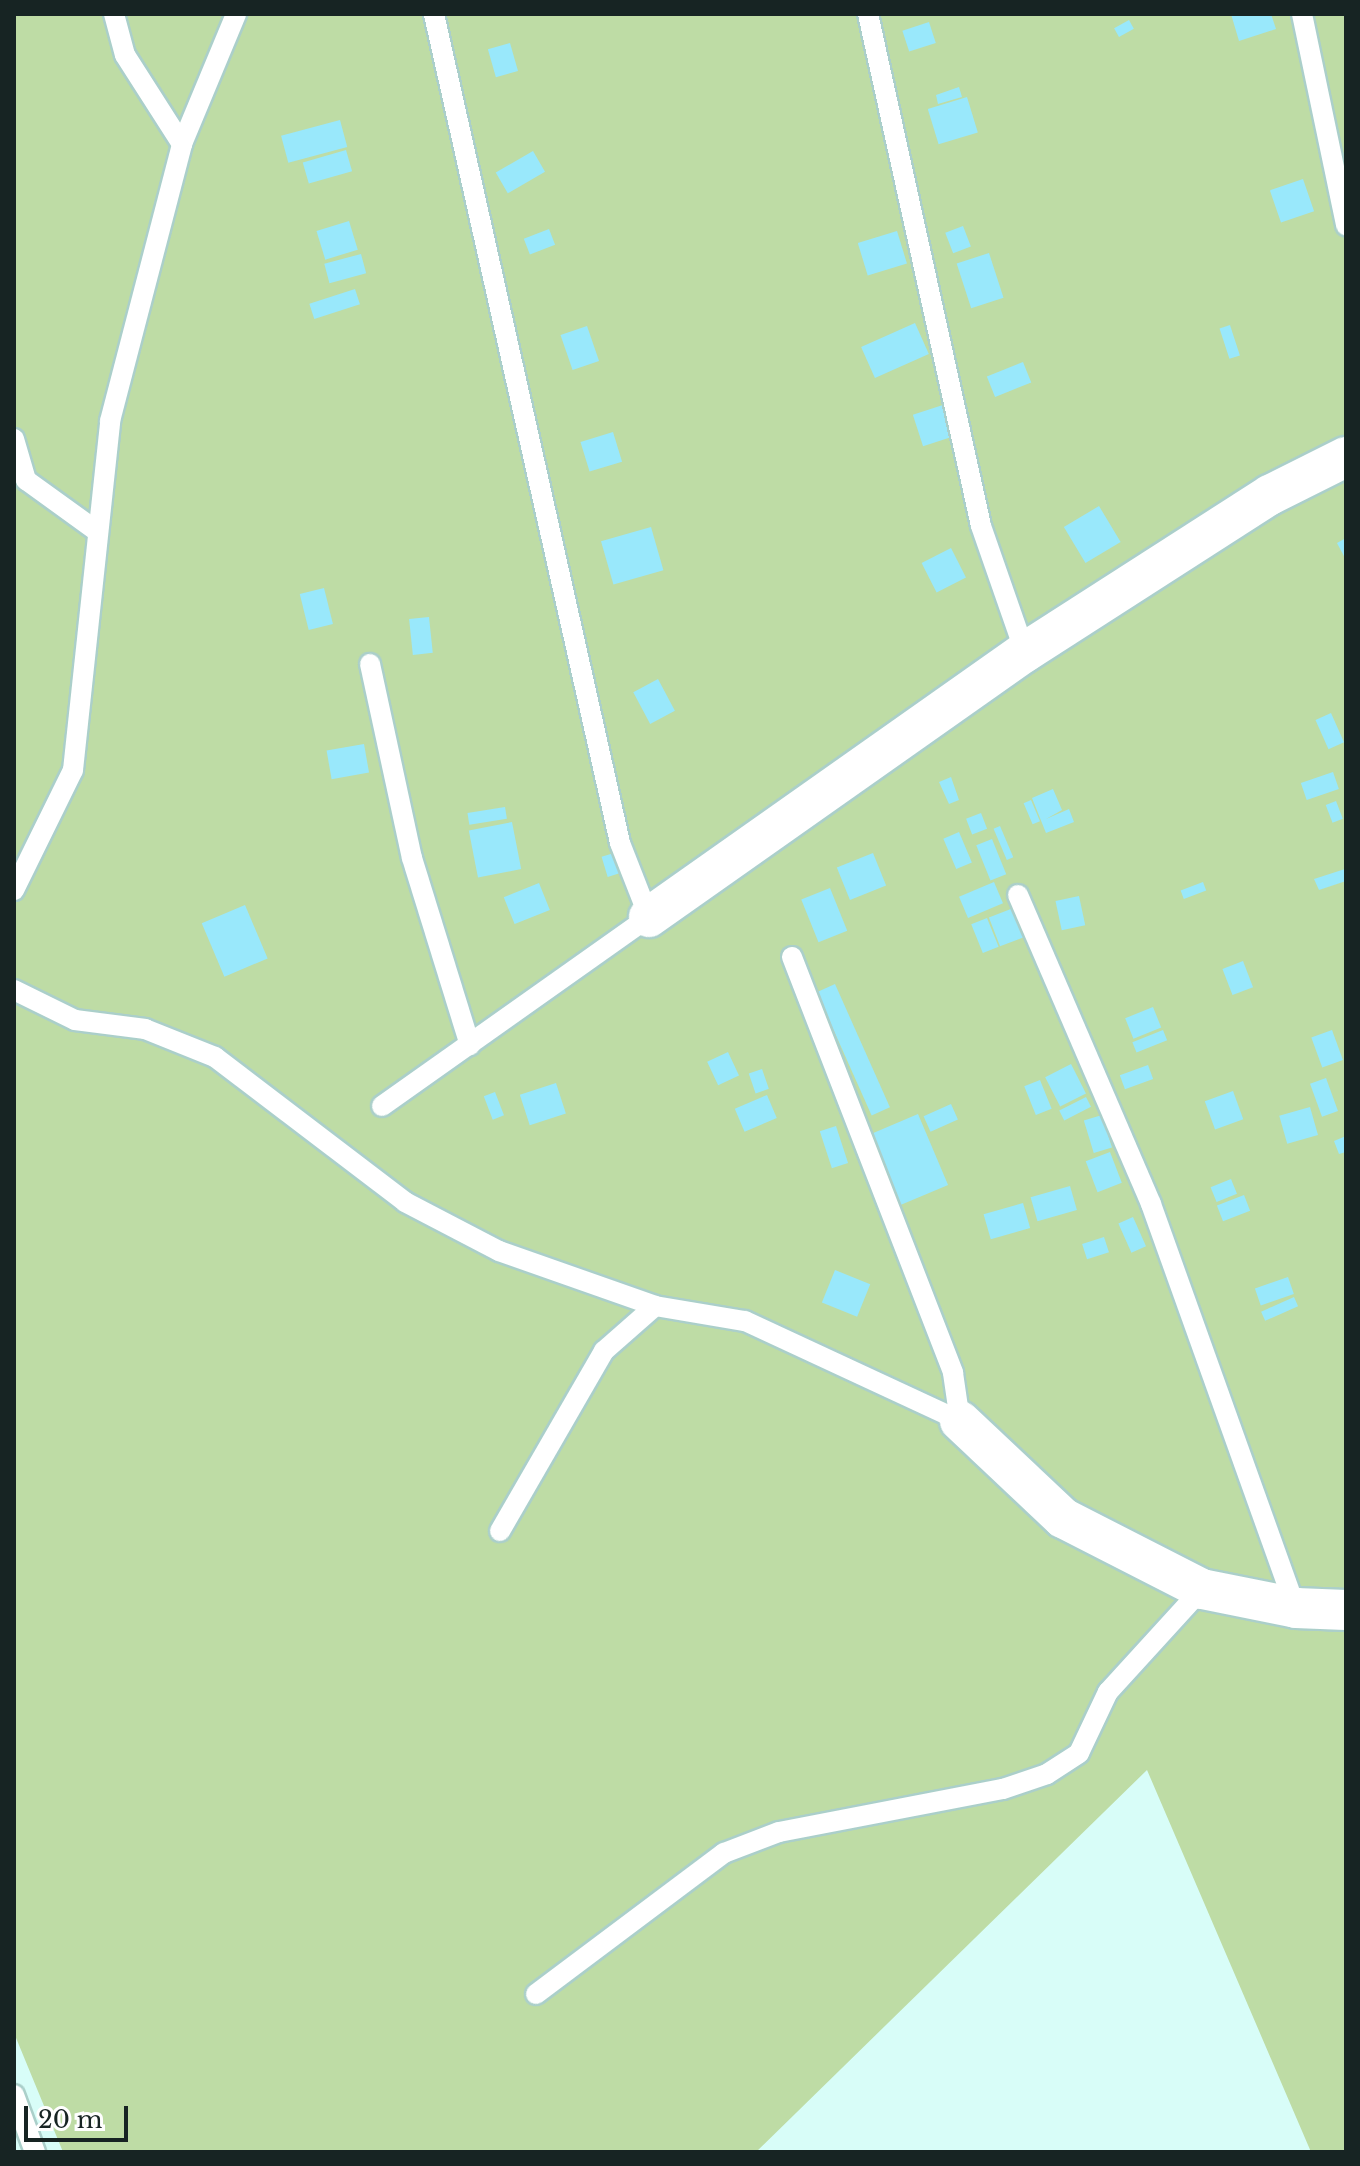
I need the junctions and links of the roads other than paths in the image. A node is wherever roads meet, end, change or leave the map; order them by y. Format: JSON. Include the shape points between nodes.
{"nodes":[{"id":1,"x":114,"y":14,"type":"edge"},
{"id":2,"x":236,"y":14,"type":"edge"},
{"id":3,"x":434,"y":14,"type":"edge"},
{"id":4,"x":868,"y":14,"type":"edge"},
{"id":5,"x":1302,"y":14,"type":"edge"},
{"id":6,"x":182,"y":144,"type":"junction"},
{"id":7,"x":1346,"y":225,"type":"edge"},
{"id":8,"x":14,"y":439,"type":"edge"},
{"id":9,"x":1346,"y":457,"type":"edge"},
{"id":10,"x":98,"y":532,"type":"junction"},
{"id":11,"x":1025,"y":652,"type":"junction"},
{"id":12,"x":370,"y":664,"type":"dead end"},
{"id":13,"x":14,"y":890,"type":"edge"},
{"id":14,"x":1018,"y":895,"type":"dead end"},
{"id":15,"x":649,"y":917,"type":"junction"},
{"id":16,"x":792,"y":957,"type":"dead end"},
{"id":17,"x":14,"y":990,"type":"edge"},
{"id":18,"x":470,"y":1045,"type":"junction"},
{"id":19,"x":382,"y":1106,"type":"dead end"},
{"id":20,"x":655,"y":1306,"type":"junction"},
{"id":21,"x":960,"y":1421,"type":"junction"},
{"id":22,"x":500,"y":1531,"type":"dead end"},
{"id":23,"x":1202,"y":1589,"type":"junction"},
{"id":24,"x":1296,"y":1608,"type":"junction"},
{"id":25,"x":1346,"y":1610,"type":"edge"},
{"id":26,"x":536,"y":1994,"type":"dead end"},
{"id":27,"x":14,"y":2095,"type":"edge"},
{"id":28,"x":35,"y":2152,"type":"edge"}],
"edges":[{"from":1,"to":6,"type":"lane","via":[[125,55]]},
{"from":2,"to":6,"type":"lane"},
{"from":3,"to":15,"type":"lane","via":[[620,843]]},
{"from":4,"to":11,"type":"lane","via":[[981,526]]},
{"from":5,"to":7,"type":"lane"},
{"from":6,"to":10,"type":"lane","via":[[110,421]]},
{"from":8,"to":10,"type":"lane","via":[[26,480]]},
{"from":9,"to":11,"type":"street","via":[[1270,495]]},
{"from":10,"to":13,"type":"lane","via":[[73,770]]},
{"from":11,"to":15,"type":"street"},
{"from":12,"to":18,"type":"lane","via":[[412,858]]},
{"from":14,"to":24,"type":"lane","via":[[1151,1204]]},
{"from":15,"to":18,"type":"lane"},
{"from":16,"to":21,"type":"lane","via":[[953,1373]]},
{"from":17,"to":20,"type":"lane","via":[[75,1020],[145,1029],[215,1057],[405,1202],[499,1251]]},
{"from":18,"to":19,"type":"lane"},
{"from":20,"to":21,"type":"lane","via":[[745,1321]]},
{"from":20,"to":22,"type":"lane","via":[[604,1351]]},
{"from":21,"to":23,"type":"street","via":[[1063,1518]]},
{"from":23,"to":24,"type":"street"},
{"from":23,"to":26,"type":"lane","via":[[1108,1692],[1079,1753],[1047,1774],[1003,1789],[779,1832],[724,1853]]},
{"from":24,"to":25,"type":"street"},
{"from":27,"to":28,"type":"lane"}]}
